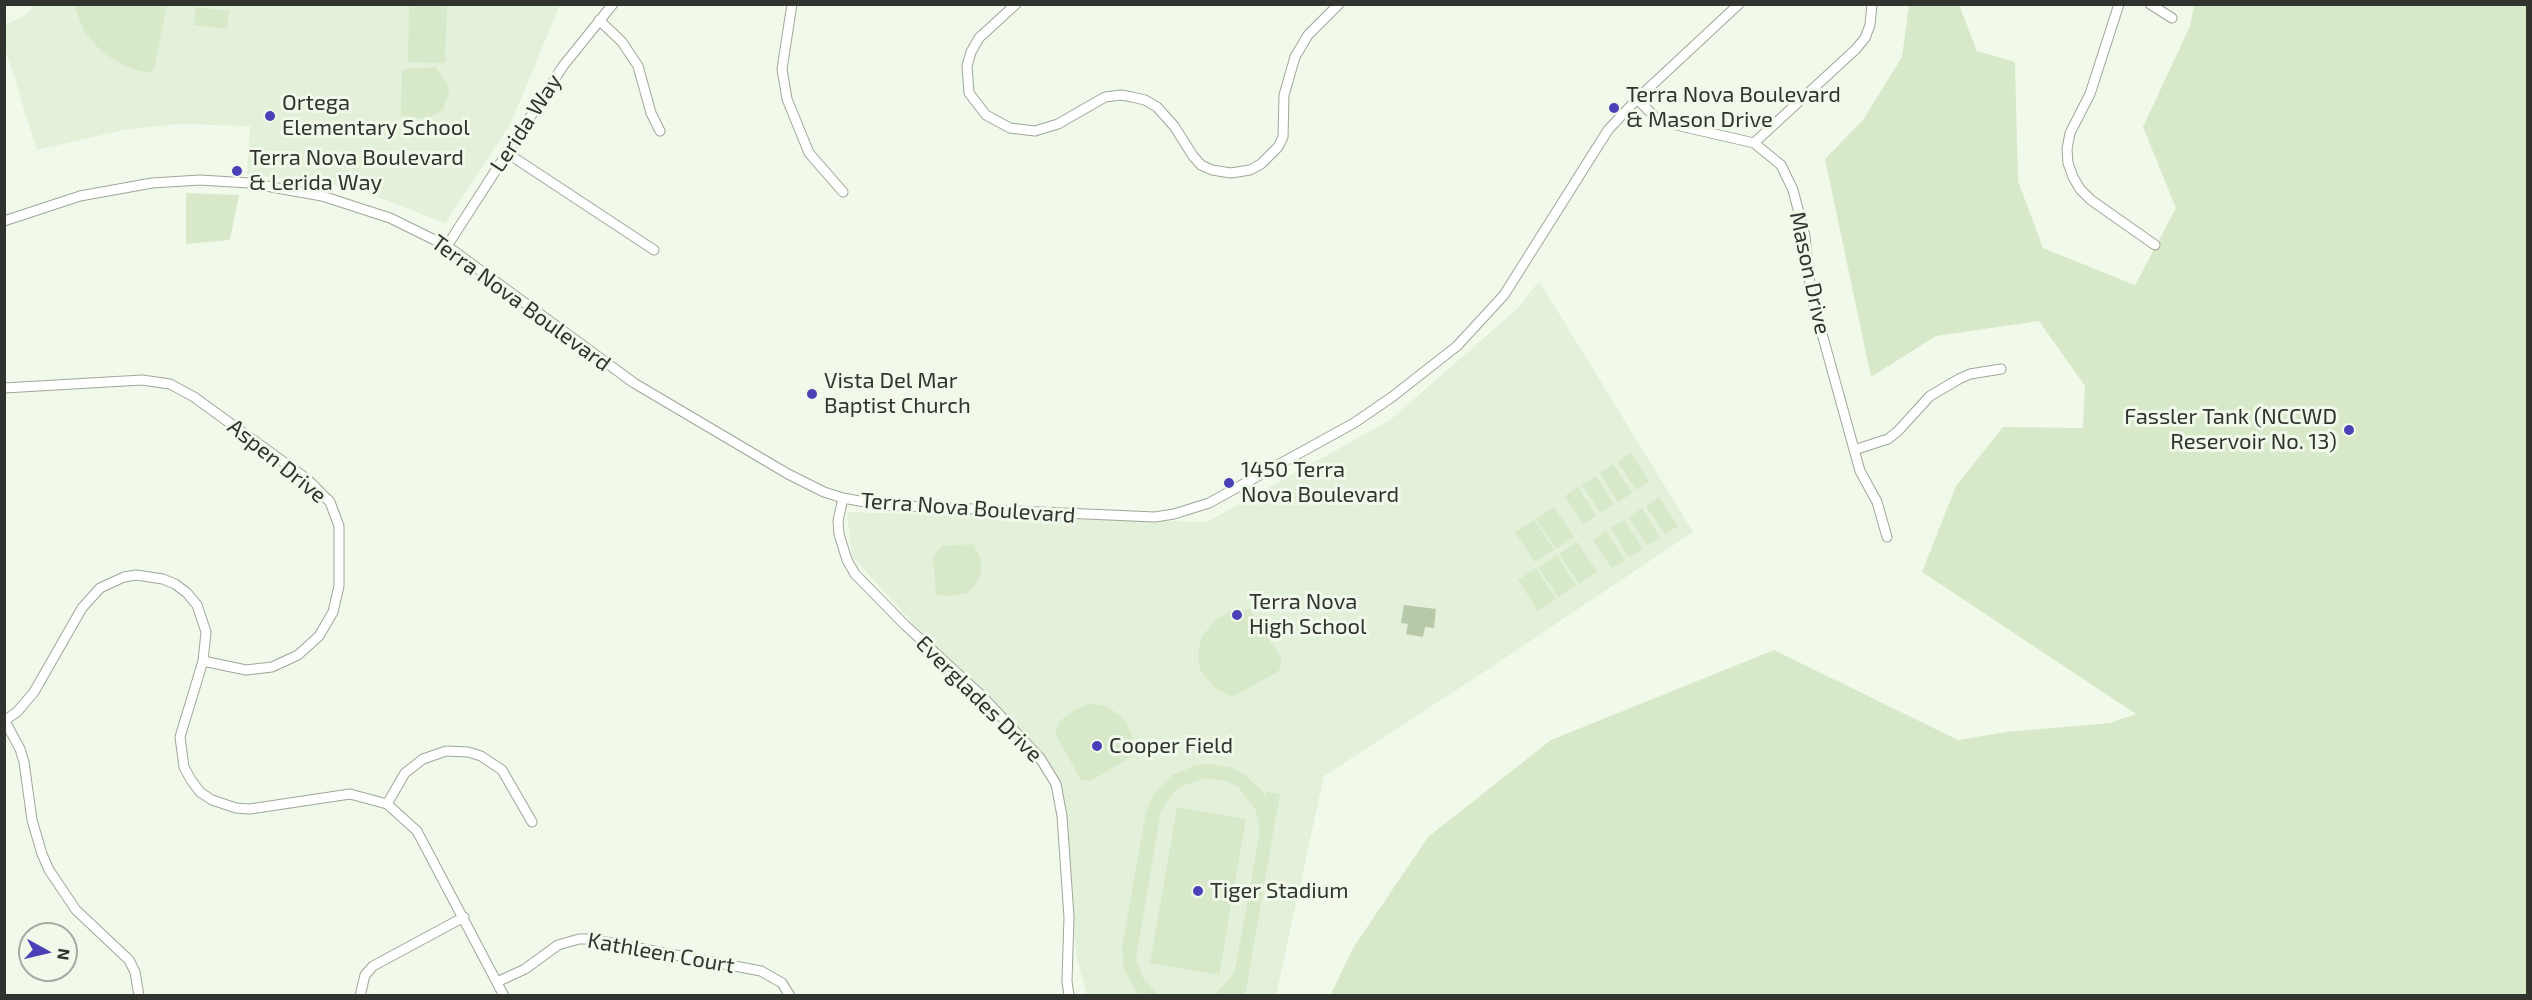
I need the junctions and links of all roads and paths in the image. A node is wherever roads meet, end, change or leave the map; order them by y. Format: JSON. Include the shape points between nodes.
{"nodes":[{"id":1,"x":613,"y":4,"type":"edge"},
{"id":2,"x":792,"y":4,"type":"edge"},
{"id":3,"x":1016,"y":4,"type":"edge"},
{"id":4,"x":1339,"y":4,"type":"edge"},
{"id":5,"x":1739,"y":4,"type":"edge"},
{"id":6,"x":1872,"y":4,"type":"edge"},
{"id":7,"x":2119,"y":4,"type":"edge"},
{"id":8,"x":2150,"y":4,"type":"edge"},
{"id":9,"x":2172,"y":18,"type":"dead end"},
{"id":10,"x":599,"y":20,"type":"junction"},
{"id":11,"x":1637,"y":99,"type":"junction"},
{"id":12,"x":660,"y":131,"type":"dead end"},
{"id":13,"x":1754,"y":143,"type":"junction"},
{"id":14,"x":507,"y":153,"type":"junction"},
{"id":15,"x":843,"y":192,"type":"dead end"},
{"id":16,"x":4,"y":221,"type":"edge"},
{"id":17,"x":2155,"y":245,"type":"dead end"},
{"id":18,"x":447,"y":246,"type":"junction"},
{"id":19,"x":654,"y":250,"type":"dead end"},
{"id":20,"x":2001,"y":369,"type":"dead end"},
{"id":21,"x":4,"y":388,"type":"edge"},
{"id":22,"x":1854,"y":450,"type":"junction"},
{"id":23,"x":843,"y":498,"type":"junction"},
{"id":24,"x":1887,"y":537,"type":"dead end"},
{"id":25,"x":203,"y":660,"type":"junction"},
{"id":26,"x":5,"y":721,"type":"edge"},
{"id":27,"x":387,"y":804,"type":"junction"},
{"id":28,"x":532,"y":822,"type":"dead end"},
{"id":29,"x":464,"y":917,"type":"junction"},
{"id":30,"x":497,"y":982,"type":"junction"},
{"id":31,"x":139,"y":996,"type":"edge"},
{"id":32,"x":360,"y":996,"type":"edge"},
{"id":33,"x":504,"y":996,"type":"edge"},
{"id":34,"x":790,"y":996,"type":"edge"},
{"id":35,"x":1069,"y":996,"type":"edge"}],
"edges":[{"from":1,"to":10,"type":"street","name":"Lerida Way"},
{"from":2,"to":15,"type":"street","via":[[782,69],[787,99],[809,153]]},
{"from":3,"to":4,"type":"street","via":[[979,38],[969,59],[969,93],[986,115],[1010,128],[1035,131],[1058,124],[1105,97],[1145,100],[1174,126],[1201,165],[1231,173],[1253,168],[1278,147],[1283,134],[1286,88],[1295,57],[1308,35]]},
{"from":5,"to":11,"type":"street","name":"Terra Nova Boulevard"},
{"from":6,"to":13,"type":"street","via":[[1870,25],[1856,49]]},
{"from":7,"to":17,"type":"street","via":[[2096,80],[2070,133],[2068,162],[2080,189],[2091,200]]},
{"from":8,"to":9,"type":"street"},
{"from":10,"to":12,"type":"street","via":[[622,42],[638,66]]},
{"from":10,"to":14,"type":"street","name":"Lerida Way","via":[[563,66]]},
{"from":11,"to":13,"type":"street","name":"Mason Drive","via":[[1652,116],[1667,124]]},
{"from":11,"to":23,"type":"street","name":"Terra Nova Boulevard","via":[[1594,149],[1518,275],[1474,330],[1374,411],[1226,494],[1174,514],[1135,518],[900,506]]},
{"from":13,"to":22,"type":"street","name":"Mason Drive","via":[[1781,165],[1793,190],[1808,249],[1811,294]]},
{"from":14,"to":18,"type":"street","name":"Lerida Way"},
{"from":14,"to":19,"type":"street"},
{"from":16,"to":18,"type":"street","name":"Terra Nova Boulevard","via":[[80,196],[128,186],[225,181],[282,187],[346,202]]},
{"from":18,"to":23,"type":"street","name":"Terra Nova Boulevard","via":[[649,392],[788,474]]},
{"from":20,"to":22,"type":"street","via":[[1959,379],[1930,396],[1888,439]]},
{"from":21,"to":25,"type":"street","name":"Aspen Drive","via":[[142,380],[170,384],[307,479],[330,502],[339,526],[339,586],[333,612],[319,636],[298,655],[272,667],[246,670]]},
{"from":22,"to":24,"type":"street","name":"Mason Drive"},
{"from":23,"to":35,"type":"street","name":"Everglades Drive","via":[[839,534],[855,574],[982,696],[1040,758],[1056,784],[1070,917]]},
{"from":25,"to":26,"type":"street","via":[[203,618],[187,593],[163,579],[124,577],[90,597],[34,692]]},
{"from":25,"to":27,"type":"street","via":[[180,737],[184,767],[200,792],[223,805],[243,809],[350,794]]},
{"from":26,"to":31,"type":"street","via":[[20,748],[34,828],[49,870],[76,910],[129,960]]},
{"from":27,"to":28,"type":"street","via":[[405,773],[423,759],[446,751],[468,752],[502,770]]},
{"from":27,"to":29,"type":"street","via":[[417,831]]},
{"from":29,"to":30,"type":"street"},
{"from":29,"to":32,"type":"street","via":[[373,966]]},
{"from":30,"to":33,"type":"street"},
{"from":30,"to":34,"type":"street","name":"Kathleen Court","via":[[525,969],[558,945],[591,939],[761,971],[782,983]]}]}
